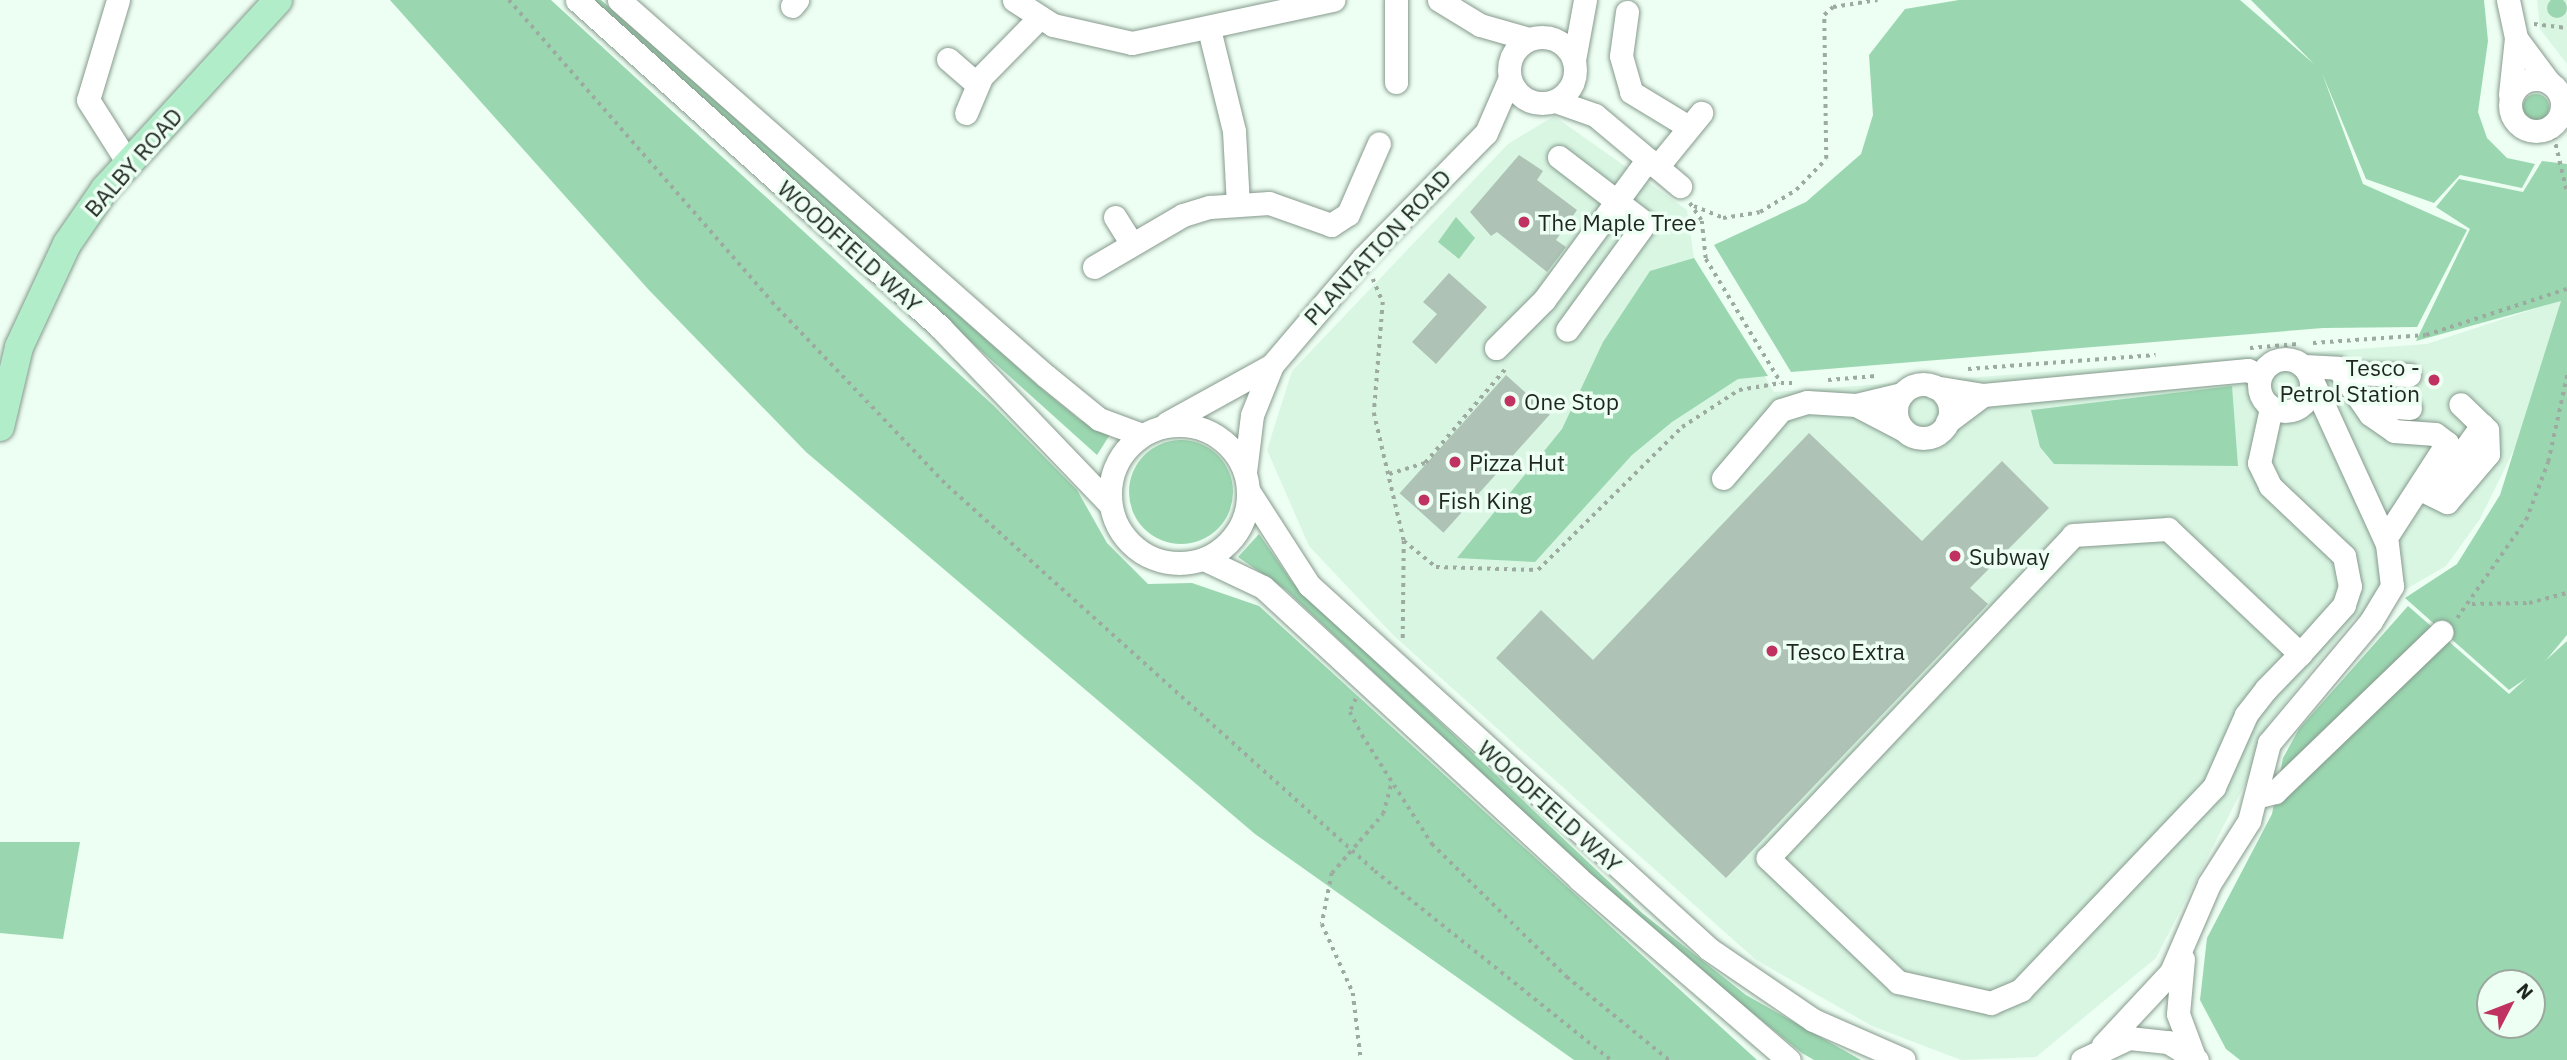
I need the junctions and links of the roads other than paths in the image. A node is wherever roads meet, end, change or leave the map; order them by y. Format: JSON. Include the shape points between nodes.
{"nodes":[{"id":1,"x":118,"y":0,"type":"edge"},
{"id":2,"x":278,"y":0,"type":"edge"},
{"id":3,"x":577,"y":0,"type":"edge"},
{"id":4,"x":619,"y":0,"type":"edge"},
{"id":5,"x":1014,"y":0,"type":"edge"},
{"id":6,"x":1333,"y":0,"type":"edge"},
{"id":7,"x":1396,"y":0,"type":"edge"},
{"id":8,"x":1439,"y":0,"type":"edge"},
{"id":9,"x":1583,"y":4,"type":"edge"},
{"id":10,"x":1627,"y":12,"type":"dead end"},
{"id":11,"x":1039,"y":18,"type":"junction"},
{"id":12,"x":2513,"y":20,"type":"edge"},
{"id":13,"x":1480,"y":25,"type":"junction"},
{"id":14,"x":1209,"y":29,"type":"junction"},
{"id":15,"x":1535,"y":38,"type":"junction"},
{"id":16,"x":948,"y":59,"type":"dead end"},
{"id":17,"x":1574,"y":67,"type":"junction"},
{"id":18,"x":1509,"y":74,"type":"junction"},
{"id":19,"x":2548,"y":81,"type":"junction"},
{"id":20,"x":1396,"y":82,"type":"dead end"},
{"id":21,"x":977,"y":84,"type":"junction"},
{"id":22,"x":2510,"y":94,"type":"junction"},
{"id":23,"x":1550,"y":103,"type":"junction"},
{"id":24,"x":966,"y":113,"type":"dead end"},
{"id":25,"x":1595,"y":115,"type":"junction"},
{"id":26,"x":1486,"y":133,"type":"junction"},
{"id":27,"x":1379,"y":143,"type":"dead end"},
{"id":28,"x":1559,"y":157,"type":"dead end"},
{"id":29,"x":128,"y":163,"type":"junction"},
{"id":30,"x":1652,"y":163,"type":"junction"},
{"id":31,"x":1686,"y":196,"type":"road end"},
{"id":32,"x":1617,"y":201,"type":"junction"},
{"id":33,"x":1238,"y":204,"type":"junction"},
{"id":34,"x":1115,"y":217,"type":"dead end"},
{"id":35,"x":1132,"y":244,"type":"junction"},
{"id":36,"x":1094,"y":267,"type":"dead end"},
{"id":37,"x":1567,"y":330,"type":"dead end"},
{"id":38,"x":1506,"y":352,"type":"road end"},
{"id":39,"x":1272,"y":365,"type":"junction"},
{"id":40,"x":2307,"y":371,"type":"junction"},
{"id":41,"x":2347,"y":373,"type":"junction"},
{"id":42,"x":2409,"y":375,"type":"dead end"},
{"id":43,"x":2260,"y":376,"type":"junction"},
{"id":44,"x":1896,"y":385,"type":"junction"},
{"id":45,"x":1934,"y":387,"type":"junction"},
{"id":46,"x":1983,"y":395,"type":"junction"},
{"id":47,"x":2460,"y":404,"type":"dead end"},
{"id":48,"x":1856,"y":405,"type":"junction"},
{"id":49,"x":2364,"y":405,"type":"junction"},
{"id":50,"x":2410,"y":408,"type":"dead end"},
{"id":51,"x":2281,"y":410,"type":"junction"},
{"id":52,"x":1947,"y":422,"type":"junction"},
{"id":53,"x":1164,"y":425,"type":"junction"},
{"id":54,"x":0,"y":427,"type":"edge"},
{"id":55,"x":1902,"y":429,"type":"junction"},
{"id":56,"x":2334,"y":430,"type":"junction"},
{"id":57,"x":1142,"y":435,"type":"junction"},
{"id":58,"x":1723,"y":478,"type":"dead end"},
{"id":59,"x":1247,"y":482,"type":"junction"},
{"id":60,"x":2424,"y":493,"type":"junction"},
{"id":61,"x":1110,"y":504,"type":"junction"},
{"id":62,"x":2385,"y":539,"type":"junction"},
{"id":63,"x":1204,"y":559,"type":"junction"},
{"id":64,"x":2441,"y":632,"type":"road end"},
{"id":65,"x":2301,"y":654,"type":"junction"},
{"id":66,"x":2256,"y":797,"type":"junction"},
{"id":67,"x":2188,"y":932,"type":"junction"},
{"id":68,"x":2088,"y":1054,"type":"edge"},
{"id":69,"x":2196,"y":1058,"type":"edge"},
{"id":70,"x":1789,"y":1060,"type":"edge"},
{"id":71,"x":1903,"y":1060,"type":"edge"}],
"edges":[{"from":1,"to":29,"type":"street","via":[[88,100]]},
{"from":2,"to":29,"type":"main road","name":"BALBY ROAD"},
{"from":3,"to":61,"type":"street","name":"WOODFIELD WAY","via":[[941,328]]},
{"from":4,"to":57,"type":"street","name":"WOODFIELD WAY","via":[[1046,376],[1099,419]]},
{"from":5,"to":11,"type":"street"},
{"from":6,"to":14,"type":"street"},
{"from":7,"to":20,"type":"street"},
{"from":8,"to":13,"type":"street"},
{"from":9,"to":15,"type":"street"},
{"from":9,"to":17,"type":"street"},
{"from":10,"to":30,"type":"street","via":[[1620,56],[1631,92],[1694,120]]},
{"from":11,"to":14,"type":"street","via":[[1080,35],[1132,43]]},
{"from":11,"to":21,"type":"street"},
{"from":12,"to":19,"type":"street"},
{"from":12,"to":22,"type":"street"},
{"from":13,"to":15,"type":"street"},
{"from":13,"to":18,"type":"street"},
{"from":14,"to":33,"type":"street","via":[[1234,131]]},
{"from":15,"to":17,"type":"street","via":[[1559,41]]},
{"from":15,"to":18,"type":"street"},
{"from":16,"to":21,"type":"street"},
{"from":17,"to":23,"type":"street"},
{"from":17,"to":25,"type":"street"},
{"from":18,"to":23,"type":"street","via":[[1522,97]]},
{"from":18,"to":26,"type":"street","name":"PLANTATION ROAD"},
{"from":19,"to":22,"type":"street","via":[[2526,80]]},
{"from":19,"to":22,"type":"street","via":[[2562,108],[2552,128],[2530,132],[2519,124]]},
{"from":21,"to":24,"type":"street"},
{"from":23,"to":25,"type":"street"},
{"from":23,"to":26,"type":"street","name":"PLANTATION ROAD"},
{"from":25,"to":30,"type":"street"},
{"from":26,"to":39,"type":"street","name":"PLANTATION ROAD","via":[[1363,258]]},
{"from":27,"to":33,"type":"street","via":[[1348,214],[1331,225],[1269,203]]},
{"from":28,"to":32,"type":"street"},
{"from":29,"to":54,"type":"main road","name":"BALBY ROAD","via":[[67,244],[46,287],[19,347]]},
{"from":30,"to":31,"type":"street"},
{"from":30,"to":32,"type":"street"},
{"from":32,"to":37,"type":"street","via":[[1645,223]]},
{"from":32,"to":38,"type":"street"},
{"from":33,"to":35,"type":"street","via":[[1183,215]]},
{"from":34,"to":35,"type":"street"},
{"from":35,"to":36,"type":"street"},
{"from":39,"to":53,"type":"street","name":"PLANTATION ROAD"},
{"from":39,"to":59,"type":"street","name":"PLANTATION ROAD","via":[[1252,415]]},
{"from":40,"to":41,"type":"street"},
{"from":40,"to":43,"type":"street","via":[[2281,359]]},
{"from":40,"to":51,"type":"street","via":[[2307,401]]},
{"from":40,"to":56,"type":"street","via":[[2323,393]]},
{"from":41,"to":42,"type":"street"},
{"from":41,"to":49,"type":"street"},
{"from":43,"to":46,"type":"street","via":[[2248,370]]},
{"from":43,"to":51,"type":"street","via":[[2260,394]]},
{"from":44,"to":45,"type":"street"},
{"from":44,"to":48,"type":"street"},
{"from":44,"to":55,"type":"street","via":[[1896,411]]},
{"from":45,"to":46,"type":"street"},
{"from":45,"to":52,"type":"street","via":[[1946,398]]},
{"from":46,"to":52,"type":"street"},
{"from":47,"to":60,"type":"street","via":[[2482,425],[2488,454],[2448,502]]},
{"from":48,"to":55,"type":"street"},
{"from":48,"to":58,"type":"street","via":[[1807,402],[1781,410]]},
{"from":49,"to":50,"type":"street"},
{"from":49,"to":60,"type":"street","via":[[2395,431],[2443,437],[2445,451]]},
{"from":51,"to":56,"type":"street","via":[[2318,414]]},
{"from":51,"to":65,"type":"street","via":[[2259,463],[2270,486],[2344,556],[2350,571],[2344,605]]},
{"from":52,"to":55,"type":"street","via":[[1924,438]]},
{"from":53,"to":57,"type":"street"},
{"from":53,"to":59,"type":"street","via":[[1207,430],[1224,441]]},
{"from":56,"to":62,"type":"street"},
{"from":57,"to":61,"type":"street","via":[[1116,466]]},
{"from":59,"to":63,"type":"street","via":[[1234,538]]},
{"from":59,"to":71,"type":"street","name":"WOODFIELD WAY","via":[[1309,585],[1709,949],[1813,1020]]},
{"from":60,"to":62,"type":"street"},
{"from":61,"to":63,"type":"street","via":[[1133,546],[1157,560]]},
{"from":62,"to":66,"type":"street","via":[[2393,566],[2386,598],[2269,743]]},
{"from":63,"to":70,"type":"street","name":"WOODFIELD WAY","via":[[1263,587],[1648,942]]},
{"from":64,"to":66,"type":"street","via":[[2275,792]]},
{"from":65,"to":65,"type":"street","via":[[2246,715],[2214,786],[2009,1000],[1991,1003],[1898,982],[1768,858],[2073,535],[2168,529]]},
{"from":66,"to":67,"type":"street"},
{"from":67,"to":68,"type":"street","via":[[2171,972]]},
{"from":67,"to":69,"type":"street","via":[[2178,1014]]},
{"from":68,"to":69,"type":"street","via":[[2129,1038],[2168,1042]]}]}
